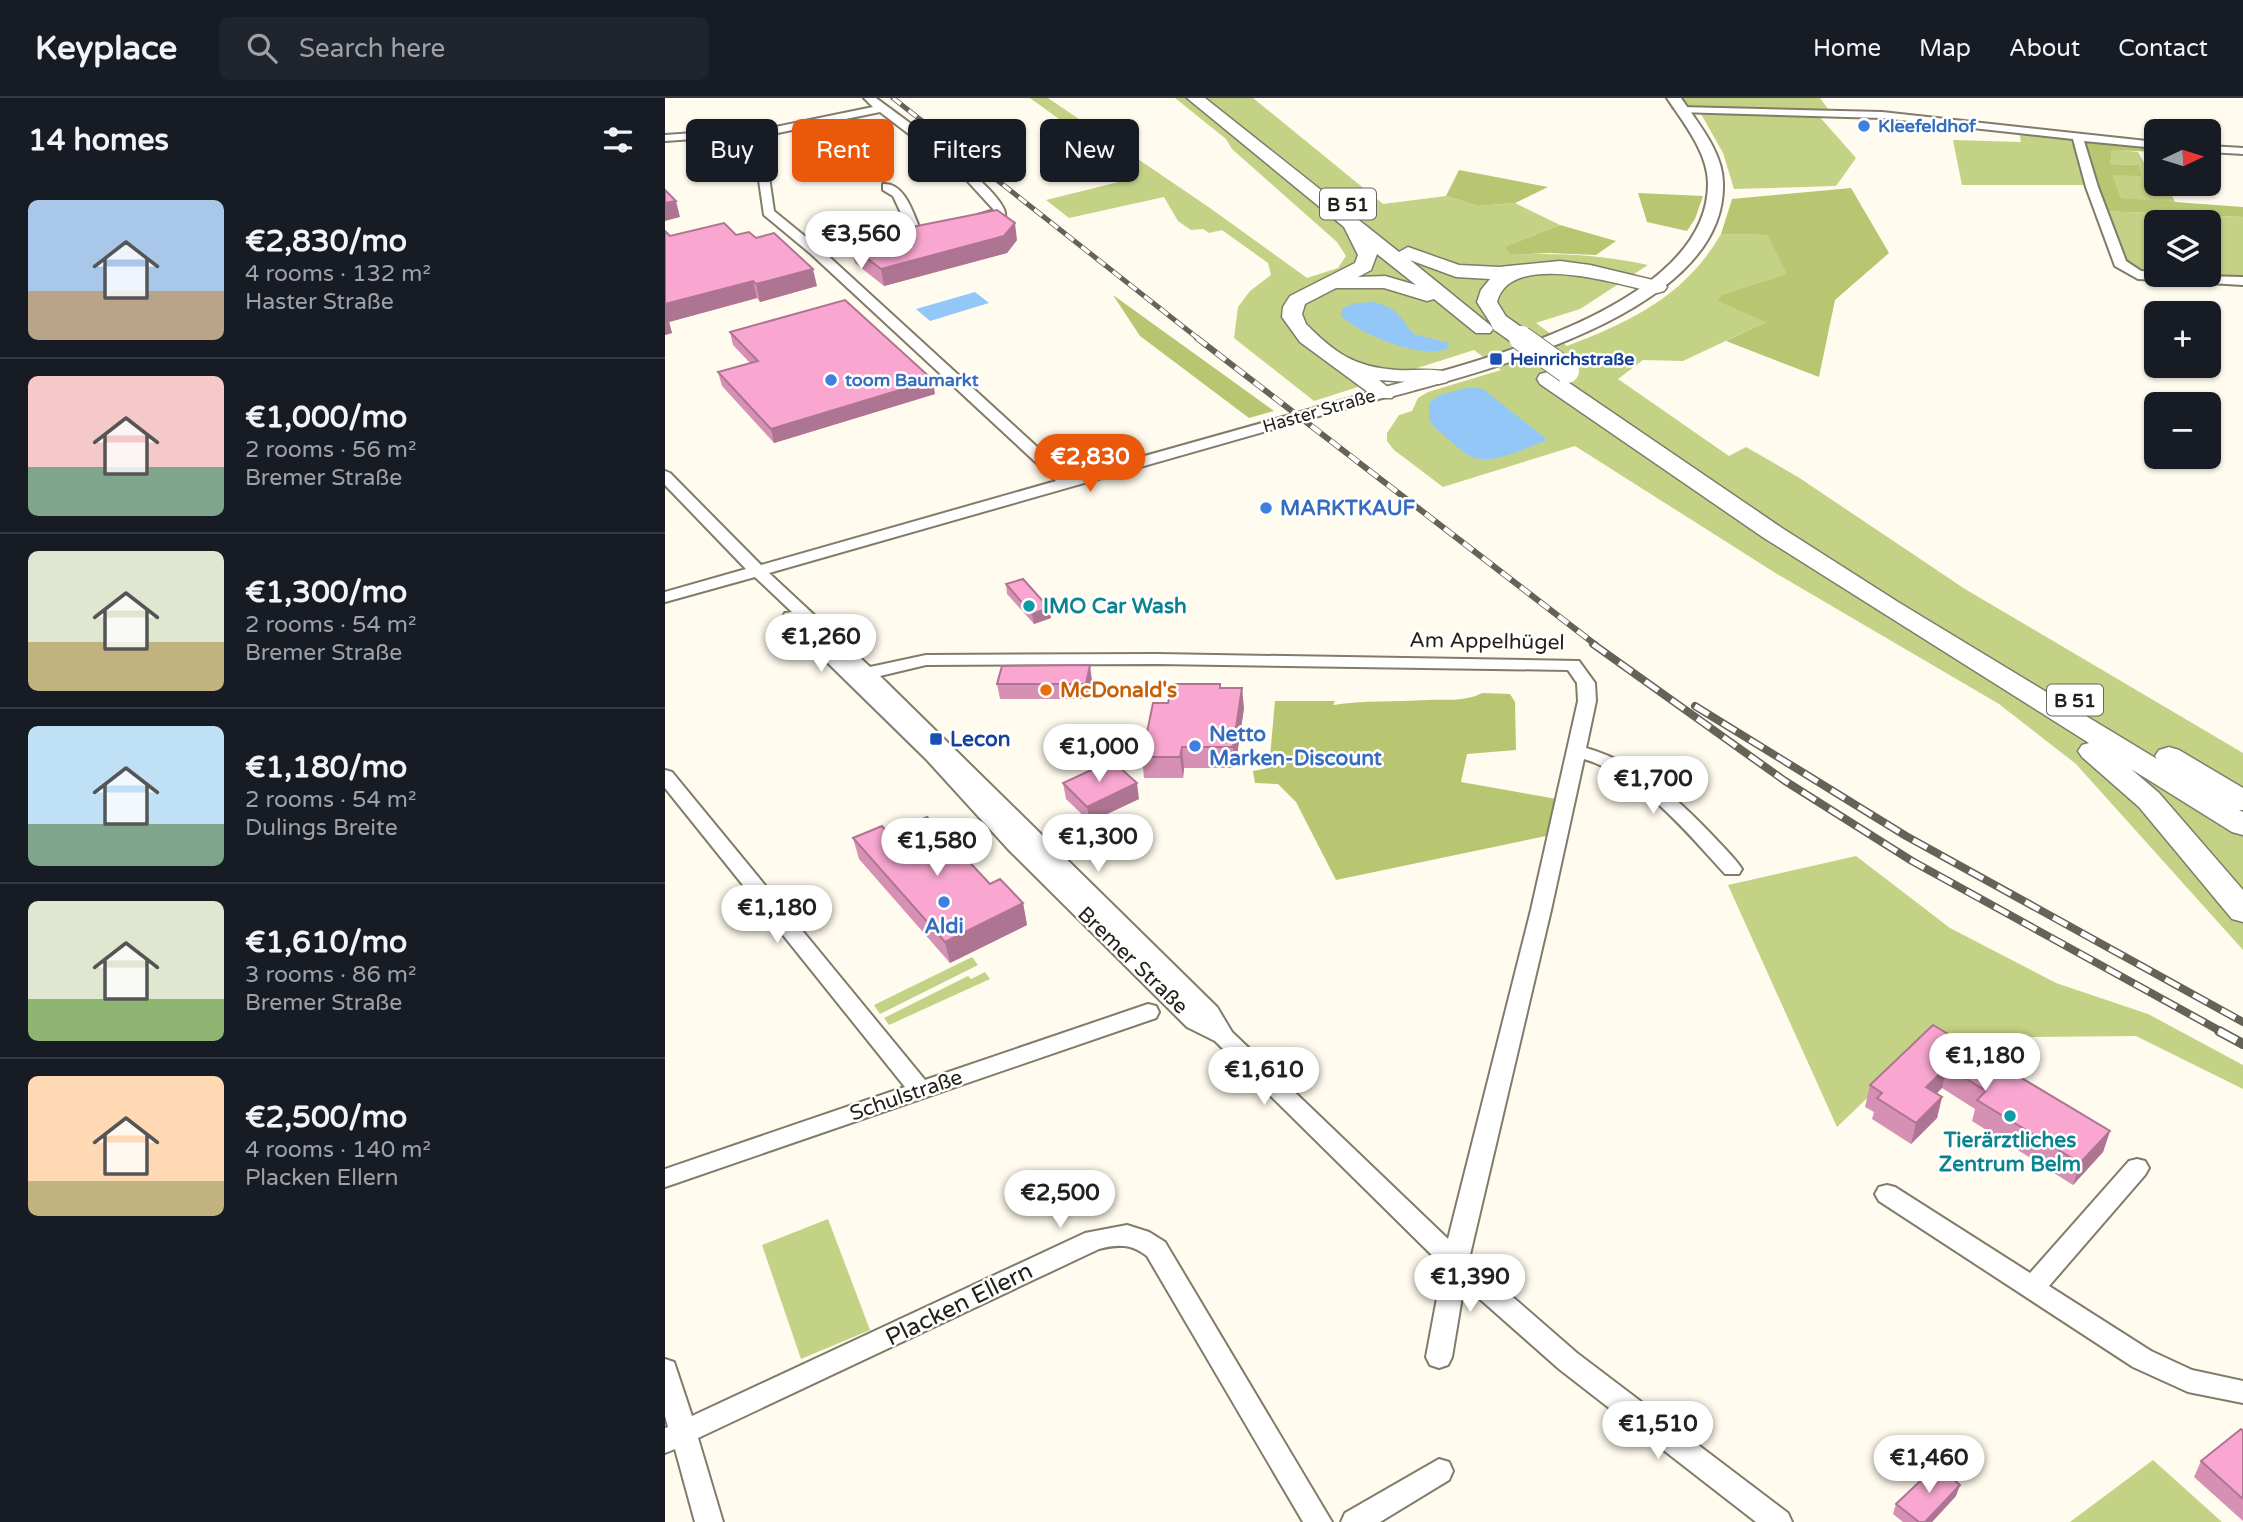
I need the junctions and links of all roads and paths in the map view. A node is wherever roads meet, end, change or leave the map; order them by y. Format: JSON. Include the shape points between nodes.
{"nodes":[{"id":1,"x":869,"y":98,"type":"edge"},
{"id":2,"x":1195,"y":98,"type":"edge"},
{"id":3,"x":1219,"y":98,"type":"edge"},
{"id":4,"x":1677,"y":104,"type":"edge"},
{"id":5,"x":882,"y":108,"type":"junction"},
{"id":6,"x":778,"y":130,"type":"edge"},
{"id":7,"x":2077,"y":135,"type":"junction"},
{"id":8,"x":686,"y":137,"type":"edge"},
{"id":9,"x":665,"y":138,"type":"edge"},
{"id":10,"x":2144,"y":143,"type":"edge"},
{"id":11,"x":2221,"y":150,"type":"edge"},
{"id":12,"x":2243,"y":151,"type":"edge"},
{"id":13,"x":765,"y":182,"type":"edge"},
{"id":14,"x":887,"y":187,"type":"dead end"},
{"id":15,"x":963,"y":224,"type":"edge"},
{"id":16,"x":1353,"y":227,"type":"junction"},
{"id":17,"x":815,"y":251,"type":"junction"},
{"id":18,"x":1408,"y":253,"type":"junction"},
{"id":19,"x":1524,"y":269,"type":"junction"},
{"id":20,"x":2243,"y":281,"type":"edge"},
{"id":21,"x":1322,"y":286,"type":"junction"},
{"id":22,"x":1657,"y":287,"type":"junction"},
{"id":23,"x":1449,"y":304,"type":"junction"},
{"id":24,"x":1491,"y":326,"type":"junction"},
{"id":25,"x":1349,"y":367,"type":"junction"},
{"id":26,"x":1557,"y":375,"type":"junction"},
{"id":27,"x":1439,"y":377,"type":"junction"},
{"id":28,"x":1384,"y":393,"type":"junction"},
{"id":29,"x":665,"y":476,"type":"edge"},
{"id":30,"x":1066,"y":482,"type":"junction"},
{"id":31,"x":759,"y":571,"type":"junction"},
{"id":32,"x":665,"y":597,"type":"edge"},
{"id":33,"x":869,"y":673,"type":"junction"},
{"id":34,"x":2001,"y":678,"type":"junction"},
{"id":35,"x":1576,"y":751,"type":"junction"},
{"id":36,"x":668,"y":784,"type":"edge"},
{"id":37,"x":2243,"y":801,"type":"edge"},
{"id":38,"x":2243,"y":825,"type":"edge"},
{"id":39,"x":1732,"y":869,"type":"dead end"},
{"id":40,"x":2243,"y":911,"type":"edge"},
{"id":41,"x":1148,"y":1012,"type":"dead end"},
{"id":42,"x":1224,"y":1038,"type":"junction"},
{"id":43,"x":921,"y":1090,"type":"junction"},
{"id":44,"x":2137,"y":1168,"type":"dead end"},
{"id":45,"x":665,"y":1178,"type":"edge"},
{"id":46,"x":1887,"y":1194,"type":"dead end"},
{"id":47,"x":1456,"y":1263,"type":"junction"},
{"id":48,"x":2032,"y":1288,"type":"junction"},
{"id":49,"x":1439,"y":1357,"type":"dead end"},
{"id":50,"x":665,"y":1370,"type":"edge"},
{"id":51,"x":2243,"y":1392,"type":"edge"},
{"id":52,"x":674,"y":1438,"type":"edge"},
{"id":53,"x":1439,"y":1471,"type":"dead end"},
{"id":54,"x":709,"y":1522,"type":"edge"},
{"id":55,"x":1318,"y":1522,"type":"edge"},
{"id":56,"x":1355,"y":1522,"type":"edge"},
{"id":57,"x":1777,"y":1522,"type":"edge"}],
"edges":[{"from":1,"to":5,"type":"street"},
{"from":2,"to":16,"type":"highway","number":"B 51"},
{"from":3,"to":18,"type":"highway","number":"B 51"},
{"from":4,"to":7,"type":"street","via":[[1882,115]]},
{"from":4,"to":22,"type":"main road","name":"Haster Straße","via":[[1713,169],[1715,208],[1701,239]]},
{"from":5,"to":6,"type":"street"},
{"from":5,"to":15,"type":"street","via":[[965,172],[1001,213]]},
{"from":7,"to":10,"type":"street"},
{"from":7,"to":20,"type":"street","via":[[2120,263],[2138,275]]},
{"from":8,"to":9,"type":"street"},
{"from":11,"to":12,"type":"street"},
{"from":13,"to":17,"type":"street","via":[[768,212]]},
{"from":14,"to":17,"type":"street","via":[[898,194],[910,235]]},
{"from":16,"to":21,"type":"highway","via":[[1368,255],[1364,266]]},
{"from":16,"to":23,"type":"highway","number":"B 51"},
{"from":17,"to":30,"type":"street"},
{"from":18,"to":19,"type":"highway","via":[[1456,271]]},
{"from":18,"to":24,"type":"highway","number":"B 51"},
{"from":19,"to":22,"type":"highway","via":[[1590,271]]},
{"from":19,"to":24,"type":"highway","via":[[1509,274],[1489,291]]},
{"from":21,"to":23,"type":"highway","via":[[1385,282]]},
{"from":21,"to":25,"type":"highway","via":[[1297,300],[1293,321]]},
{"from":22,"to":27,"type":"main road","name":"Haster Straße","via":[[1575,332]]},
{"from":23,"to":24,"type":"highway","number":"B 51"},
{"from":24,"to":26,"type":"highway","number":"B 51"},
{"from":25,"to":27,"type":"highway","via":[[1394,376]]},
{"from":25,"to":28,"type":"highway"},
{"from":26,"to":34,"type":"highway","number":"B 51","via":[[1773,533]]},
{"from":26,"to":37,"type":"highway","number":"B 51","via":[[1907,599]]},
{"from":27,"to":28,"type":"main road","name":"Haster Straße"},
{"from":28,"to":30,"type":"street","name":"Haster Straße"},
{"from":29,"to":31,"type":"street","name":"Bremer Straße"},
{"from":30,"to":31,"type":"street","name":"Haster Straße"},
{"from":31,"to":32,"type":"street","name":"Haster Straße"},
{"from":31,"to":33,"type":"street","name":"Bremer Straße"},
{"from":31,"to":42,"type":"street","name":"Bremer Straße","via":[[773,600],[952,774],[1015,844],[1195,1021]]},
{"from":33,"to":35,"type":"street","name":"Am Appelhügel","via":[[940,659],[1573,665],[1586,683],[1587,701]]},
{"from":33,"to":42,"type":"street","name":"Bremer Straße","via":[[1209,1013]]},
{"from":34,"to":38,"type":"highway","number":"B 51"},
{"from":34,"to":40,"type":"highway","number":"B 51","via":[[2149,800]]},
{"from":35,"to":39,"type":"street","via":[[1610,761],[1678,809]]},
{"from":35,"to":47,"type":"street","name":"Am Appelhügel"},
{"from":36,"to":43,"type":"street"},
{"from":41,"to":43,"type":"street","name":"Schulstraße"},
{"from":42,"to":47,"type":"street","name":"Bremer Straße"},
{"from":43,"to":45,"type":"street","name":"Schulstraße"},
{"from":44,"to":48,"type":"street"},
{"from":46,"to":48,"type":"street"},
{"from":47,"to":49,"type":"street"},
{"from":47,"to":57,"type":"street","name":"Bremer Straße","via":[[1568,1361]]},
{"from":48,"to":51,"type":"street","via":[[2141,1359],[2188,1381]]},
{"from":50,"to":52,"type":"street"},
{"from":52,"to":54,"type":"street"},
{"from":52,"to":55,"type":"street","name":"Placken Ellern","via":[[1094,1240],[1119,1234],[1141,1237],[1156,1249]]},
{"from":53,"to":56,"type":"street"}]}
